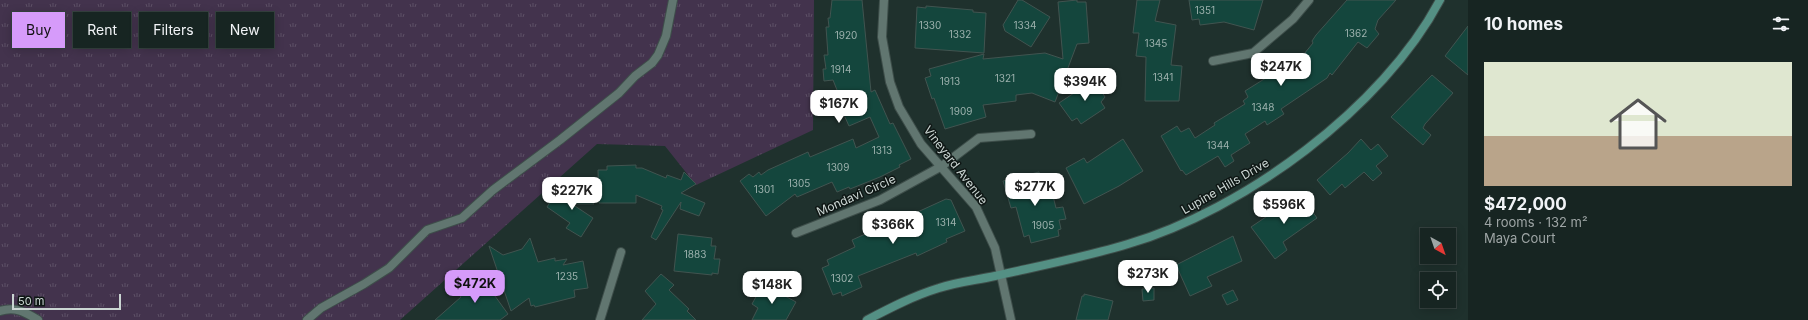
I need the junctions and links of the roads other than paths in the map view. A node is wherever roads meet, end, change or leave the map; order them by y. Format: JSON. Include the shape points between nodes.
{"nodes":[{"id":1,"x":673,"y":0,"type":"edge"},
{"id":2,"x":884,"y":0,"type":"edge"},
{"id":3,"x":1309,"y":0,"type":"edge"},
{"id":4,"x":1440,"y":0,"type":"edge"},
{"id":5,"x":1213,"y":61,"type":"dead end"},
{"id":6,"x":1031,"y":134,"type":"dead end"},
{"id":7,"x":942,"y":166,"type":"junction"},
{"id":8,"x":796,"y":233,"type":"dead end"},
{"id":9,"x":621,"y":252,"type":"dead end"},
{"id":10,"x":1001,"y":274,"type":"junction"},
{"id":11,"x":0,"y":311,"type":"edge"},
{"id":12,"x":38,"y":320,"type":"edge"},
{"id":13,"x":307,"y":320,"type":"edge"},
{"id":14,"x":600,"y":320,"type":"edge"},
{"id":15,"x":867,"y":320,"type":"edge"},
{"id":16,"x":1011,"y":320,"type":"edge"}],
"edges":[{"from":1,"to":13,"type":"street","via":[[666,36],[652,63],[560,140],[493,190],[462,218],[427,230],[389,268],[321,308]]},
{"from":2,"to":7,"type":"street","name":"Vineyard Avenue","via":[[882,37],[890,82],[899,107],[921,144]]},
{"from":3,"to":5,"type":"street","via":[[1293,19],[1253,54]]},
{"from":4,"to":10,"type":"street","name":"Lupine Hills Drive","via":[[1403,57],[1371,93],[1329,132],[1271,175],[1199,217],[1128,244]]},
{"from":6,"to":7,"type":"street","name":"Mondavi Circle","via":[[979,138]]},
{"from":7,"to":8,"type":"street","name":"Mondavi Circle","via":[[880,200]]},
{"from":7,"to":10,"type":"street","name":"Vineyard Avenue","via":[[976,206],[995,248]]},
{"from":9,"to":14,"type":"street"},
{"from":10,"to":15,"type":"street","name":"Lupine Hills Drive","via":[[939,288],[901,302]]},
{"from":10,"to":16,"type":"street","name":"Vineyard Avenue"},
{"from":11,"to":12,"type":"street","via":[[20,310]]}]}
